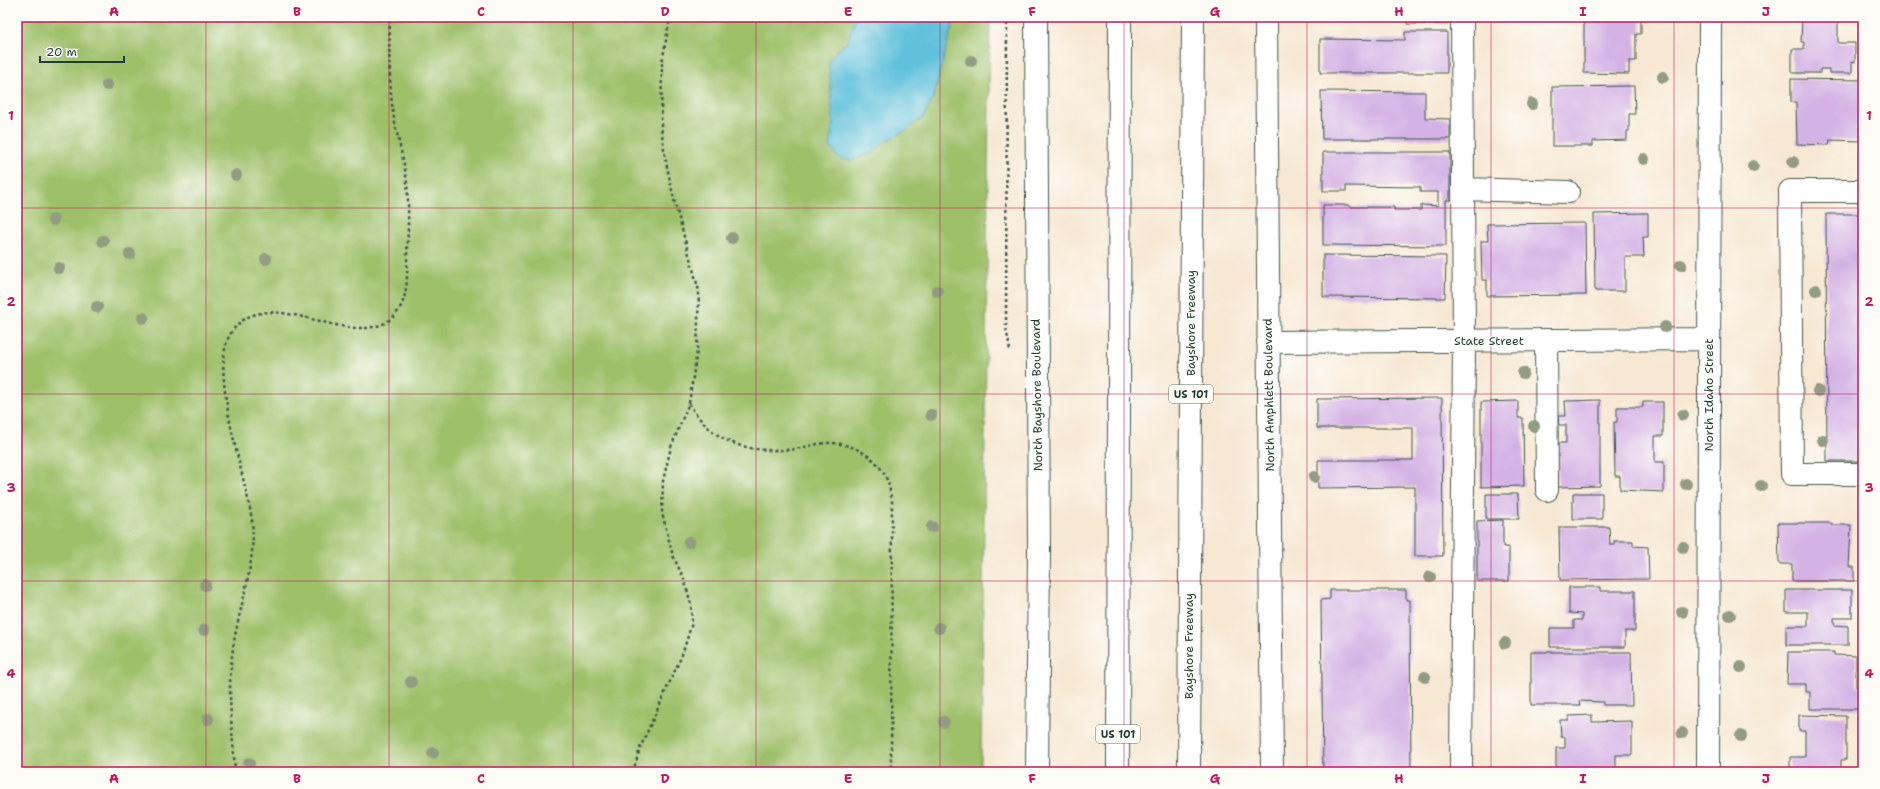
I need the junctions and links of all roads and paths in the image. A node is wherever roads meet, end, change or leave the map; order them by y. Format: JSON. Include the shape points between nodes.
{"nodes":[{"id":1,"x":390,"y":17,"type":"edge"},
{"id":2,"x":670,"y":17,"type":"edge"},
{"id":3,"x":1036,"y":17,"type":"edge"},
{"id":4,"x":1120,"y":17,"type":"edge"},
{"id":5,"x":1193,"y":17,"type":"edge"},
{"id":6,"x":1266,"y":17,"type":"edge"},
{"id":7,"x":1462,"y":17,"type":"edge"},
{"id":8,"x":1710,"y":17,"type":"edge"},
{"id":9,"x":1463,"y":189,"type":"junction"},
{"id":10,"x":1863,"y":191,"type":"edge"},
{"id":11,"x":1568,"y":192,"type":"dead end"},
{"id":12,"x":1710,"y":339,"type":"junction"},
{"id":13,"x":1546,"y":340,"type":"junction"},
{"id":14,"x":1464,"y":341,"type":"junction"},
{"id":15,"x":1268,"y":342,"type":"junction"},
{"id":16,"x":689,"y":403,"type":"junction"},
{"id":17,"x":1863,"y":474,"type":"edge"},
{"id":18,"x":1547,"y":490,"type":"dead end"},
{"id":19,"x":1118,"y":697,"type":"junction"},
{"id":20,"x":235,"y":772,"type":"edge"},
{"id":21,"x":633,"y":772,"type":"edge"},
{"id":22,"x":891,"y":772,"type":"edge"},
{"id":23,"x":1037,"y":772,"type":"edge"},
{"id":24,"x":1113,"y":772,"type":"edge"},
{"id":25,"x":1118,"y":772,"type":"edge"},
{"id":26,"x":1188,"y":772,"type":"edge"},
{"id":27,"x":1272,"y":772,"type":"edge"},
{"id":28,"x":1461,"y":772,"type":"edge"},
{"id":29,"x":1708,"y":772,"type":"edge"}],
"edges":[{"from":1,"to":20,"type":"path","via":[[389,76],[408,209],[407,279],[399,310],[382,324],[358,329],[292,315],[256,313],[231,332],[223,352],[226,396],[251,515],[253,536],[248,579],[231,659]]},
{"from":2,"to":16,"type":"path","via":[[662,64],[661,126],[674,200],[699,291],[697,351]]},
{"from":3,"to":23,"type":"main road","name":"North Bayshore Boulevard","via":[[1039,550]]},
{"from":4,"to":19,"type":"main road","number":"US 101"},
{"from":5,"to":26,"type":"main road","name":"Bayshore Freeway","number":"US 101"},
{"from":6,"to":15,"type":"main road","name":"North Amphlett Boulevard"},
{"from":7,"to":9,"type":"main road"},
{"from":8,"to":12,"type":"main road","name":"North Idaho Street"},
{"from":9,"to":11,"type":"main road"},
{"from":9,"to":14,"type":"main road"},
{"from":10,"to":17,"type":"main road","via":[[1790,191],[1792,474]]},
{"from":12,"to":13,"type":"main road","name":"State Street"},
{"from":12,"to":29,"type":"main road","name":"North Idaho Street"},
{"from":13,"to":14,"type":"main road","name":"State Street"},
{"from":13,"to":18,"type":"main road"},
{"from":14,"to":15,"type":"main road","name":"State Street"},
{"from":14,"to":28,"type":"main road"},
{"from":15,"to":27,"type":"main road","name":"North Amphlett Boulevard"},
{"from":16,"to":21,"type":"path","via":[[671,447],[663,481],[662,512],[673,556],[684,579],[691,604],[692,622],[682,654],[640,748]]},
{"from":16,"to":22,"type":"path","via":[[712,432],[735,444],[785,450],[826,443],[844,444],[860,450],[877,463],[887,479],[892,501]]},
{"from":19,"to":24,"type":"main road"},
{"from":19,"to":25,"type":"main road","number":"US 101"}]}
